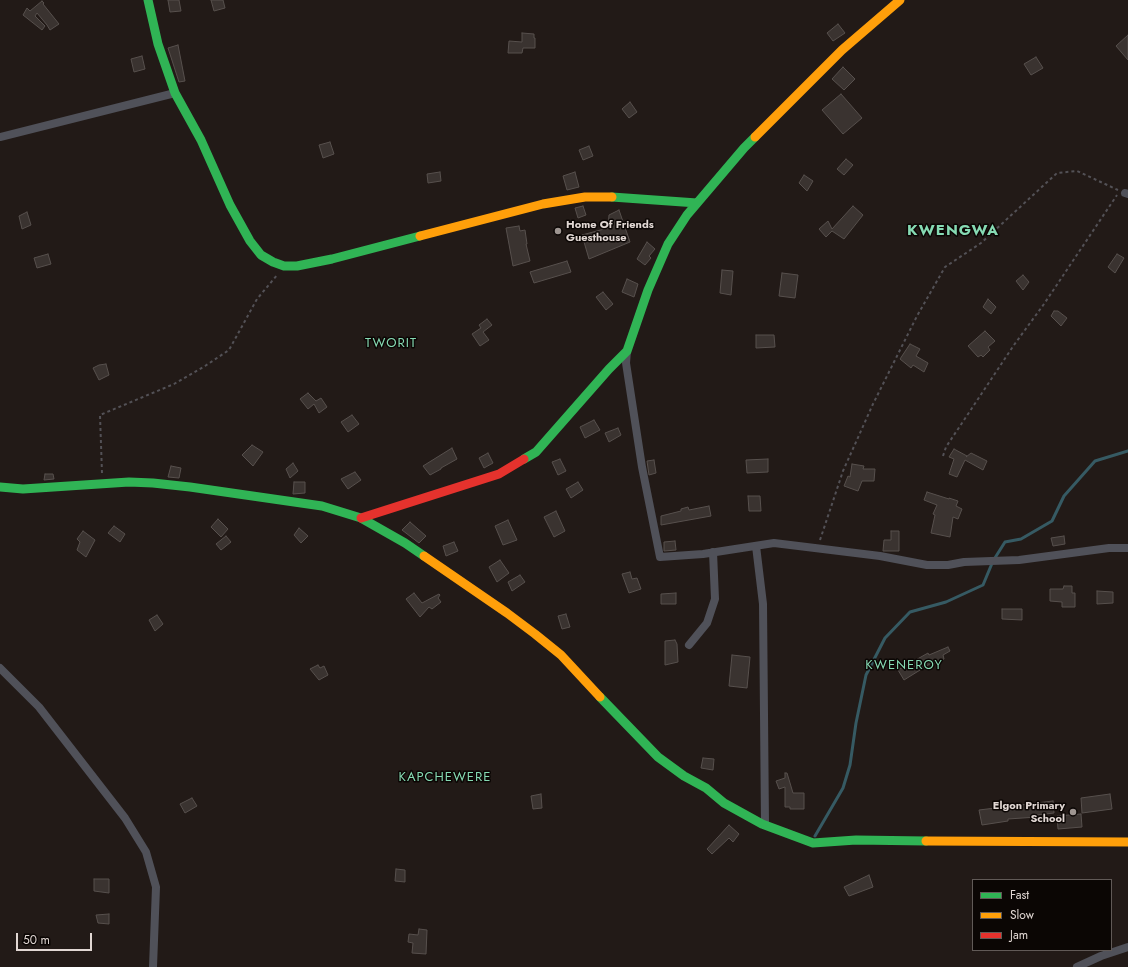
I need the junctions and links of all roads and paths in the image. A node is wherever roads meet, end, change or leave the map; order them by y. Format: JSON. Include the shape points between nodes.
{"nodes":[{"id":1,"x":148,"y":0,"type":"edge"},
{"id":2,"x":900,"y":0,"type":"edge"},
{"id":3,"x":174,"y":93,"type":"junction"},
{"id":4,"x":0,"y":137,"type":"edge"},
{"id":5,"x":698,"y":203,"type":"junction"},
{"id":6,"x":284,"y":266,"type":"junction"},
{"id":7,"x":627,"y":351,"type":"junction"},
{"id":8,"x":942,"y":456,"type":"dead end"},
{"id":9,"x":103,"y":484,"type":"junction"},
{"id":10,"x":0,"y":487,"type":"edge"},
{"id":11,"x":361,"y":518,"type":"junction"},
{"id":12,"x":756,"y":546,"type":"junction"},
{"id":13,"x":817,"y":548,"type":"junction"},
{"id":14,"x":1128,"y":548,"type":"edge"},
{"id":15,"x":713,"y":552,"type":"junction"},
{"id":16,"x":689,"y":645,"type":"dead end"},
{"id":17,"x":0,"y":668,"type":"edge"},
{"id":18,"x":765,"y":825,"type":"junction"},
{"id":19,"x":1128,"y":842,"type":"edge"},
{"id":20,"x":1128,"y":947,"type":"edge"},
{"id":21,"x":153,"y":967,"type":"edge"},
{"id":22,"x":1077,"y":967,"type":"edge"}],
"edges":[{"from":1,"to":3,"type":"street","via":[[158,44]]},
{"from":2,"to":5,"type":"street","via":[[842,50],[744,148]]},
{"from":3,"to":4,"type":"street"},
{"from":3,"to":6,"type":"street","via":[[201,140],[230,205],[250,241],[261,255]]},
{"from":5,"to":6,"type":"street","via":[[626,197],[585,197],[543,204],[332,259]]},
{"from":5,"to":7,"type":"street","via":[[668,244],[648,290]]},
{"from":6,"to":9,"type":"path","via":[[258,299],[229,350],[174,384],[100,415]]},
{"from":7,"to":11,"type":"street","via":[[536,452],[499,474]]},
{"from":7,"to":15,"type":"street","via":[[626,363],[642,467],[660,557]]},
{"from":8,"to":13,"type":"path","via":[[1120,191],[1077,171],[1057,173],[981,243],[945,267],[917,316],[870,411],[843,471]]},
{"from":9,"to":10,"type":"street"},
{"from":9,"to":11,"type":"street","via":[[153,483],[190,487],[322,506]]},
{"from":11,"to":18,"type":"street","via":[[405,543],[513,617],[561,655],[658,757],[706,788],[724,803]]},
{"from":12,"to":13,"type":"street","via":[[774,543]]},
{"from":12,"to":15,"type":"street"},
{"from":12,"to":18,"type":"street","via":[[763,604]]},
{"from":13,"to":14,"type":"street","via":[[927,565],[1019,560],[1109,548]]},
{"from":15,"to":16,"type":"street","via":[[715,599],[707,623]]},
{"from":17,"to":21,"type":"street","via":[[39,706],[125,818],[146,852],[156,887]]},
{"from":18,"to":19,"type":"street","via":[[813,843],[856,840]]},
{"from":20,"to":22,"type":"street"}]}
